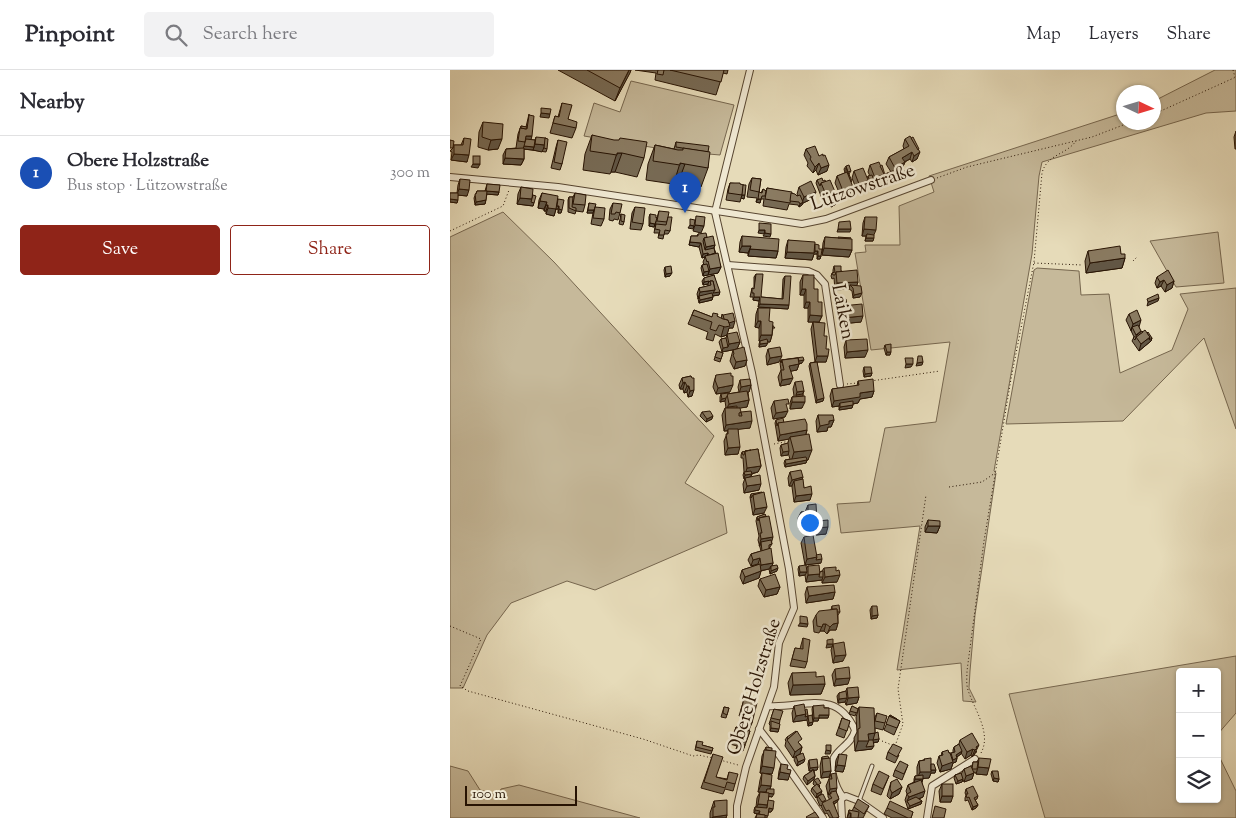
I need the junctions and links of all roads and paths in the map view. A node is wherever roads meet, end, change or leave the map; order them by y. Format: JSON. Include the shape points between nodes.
{"nodes":[{"id":1,"x":750,"y":70,"type":"edge"},
{"id":2,"x":1233,"y":70,"type":"edge"},
{"id":3,"x":1235,"y":77,"type":"edge"},
{"id":4,"x":1161,"y":111,"type":"edge"},
{"id":5,"x":1116,"y":127,"type":"edge"},
{"id":6,"x":1076,"y":141,"type":"junction"},
{"id":7,"x":450,"y":176,"type":"edge"},
{"id":8,"x":931,"y":180,"type":"joint"},
{"id":9,"x":510,"y":182,"type":"junction"},
{"id":10,"x":715,"y":212,"type":"junction"},
{"id":11,"x":450,"y":230,"type":"edge"},
{"id":12,"x":1137,"y":257,"type":"dead end"},
{"id":13,"x":1134,"y":261,"type":"dead end"},
{"id":14,"x":1034,"y":262,"type":"junction"},
{"id":15,"x":728,"y":265,"type":"junction"},
{"id":16,"x":1082,"y":265,"type":"dead end"},
{"id":17,"x":940,"y":371,"type":"dead end"},
{"id":18,"x":867,"y":381,"type":"edge"},
{"id":19,"x":858,"y":382,"type":"edge"},
{"id":20,"x":840,"y":385,"type":"joint"},
{"id":21,"x":795,"y":440,"type":"edge"},
{"id":22,"x":765,"y":445,"type":"junction"},
{"id":23,"x":996,"y":472,"type":"junction"},
{"id":24,"x":949,"y":487,"type":"dead end"},
{"id":25,"x":926,"y":495,"type":"dead end"},
{"id":26,"x":450,"y":626,"type":"edge"},
{"id":27,"x":768,"y":706,"type":"junction"},
{"id":28,"x":759,"y":729,"type":"junction"},
{"id":29,"x":882,"y":741,"type":"dead end"},
{"id":30,"x":976,"y":759,"type":"joint"},
{"id":31,"x":872,"y":766,"type":"dead end"},
{"id":32,"x":746,"y":768,"type":"junction"},
{"id":33,"x":843,"y":797,"type":"junction"},
{"id":34,"x":859,"y":801,"type":"junction"},
{"id":35,"x":737,"y":818,"type":"edge"},
{"id":36,"x":823,"y":818,"type":"edge"},
{"id":37,"x":842,"y":818,"type":"edge"},
{"id":38,"x":883,"y":818,"type":"edge"},
{"id":39,"x":927,"y":818,"type":"edge"}],
"edges":[{"from":1,"to":10,"type":"street"},
{"from":2,"to":3,"type":"path"},
{"from":3,"to":4,"type":"path"},
{"from":5,"to":6,"type":"path","name":"Lützowstraße"},
{"from":6,"to":8,"type":"path","name":"Lützowstraße","via":[[967,167]]},
{"from":6,"to":14,"type":"path","via":[[1044,166]]},
{"from":7,"to":9,"type":"street","name":"Lützowstraße"},
{"from":8,"to":10,"type":"street","name":"Lützowstraße","via":[[826,220],[802,224]]},
{"from":9,"to":10,"type":"street","name":"Lützowstraße"},
{"from":9,"to":11,"type":"path","via":[[503,206]]},
{"from":10,"to":15,"type":"street","name":"Obere Holzstraße"},
{"from":12,"to":13,"type":"path"},
{"from":14,"to":16,"type":"path"},
{"from":14,"to":23,"type":"path"},
{"from":15,"to":20,"type":"street","name":"Laiken","via":[[808,271],[821,278]]},
{"from":15,"to":22,"type":"street","name":"Obere Holzstraße"},
{"from":17,"to":18,"type":"path"},
{"from":19,"to":20,"type":"path"},
{"from":21,"to":22,"type":"path"},
{"from":22,"to":27,"type":"street","name":"Obere Holzstraße","via":[[794,600],[780,643]]},
{"from":23,"to":24,"type":"path","via":[[982,482]]},
{"from":23,"to":30,"type":"path","via":[[967,671],[968,690],[982,725],[984,740]]},
{"from":25,"to":29,"type":"path","via":[[898,689],[903,724],[895,746]]},
{"from":26,"to":32,"type":"path","via":[[481,639],[460,686],[468,691],[693,756]]},
{"from":27,"to":28,"type":"street","name":"Obere Holzstraße"},
{"from":27,"to":33,"type":"street","via":[[824,702],[850,722],[854,735],[834,756],[832,765]]},
{"from":28,"to":32,"type":"street","name":"Obere Holzstraße"},
{"from":28,"to":36,"type":"street"},
{"from":30,"to":39,"type":"street","via":[[932,786]]},
{"from":31,"to":34,"type":"lane"},
{"from":32,"to":35,"type":"street","name":"Obere Holzstraße"},
{"from":33,"to":34,"type":"street"},
{"from":33,"to":37,"type":"street"},
{"from":34,"to":38,"type":"street"}]}
